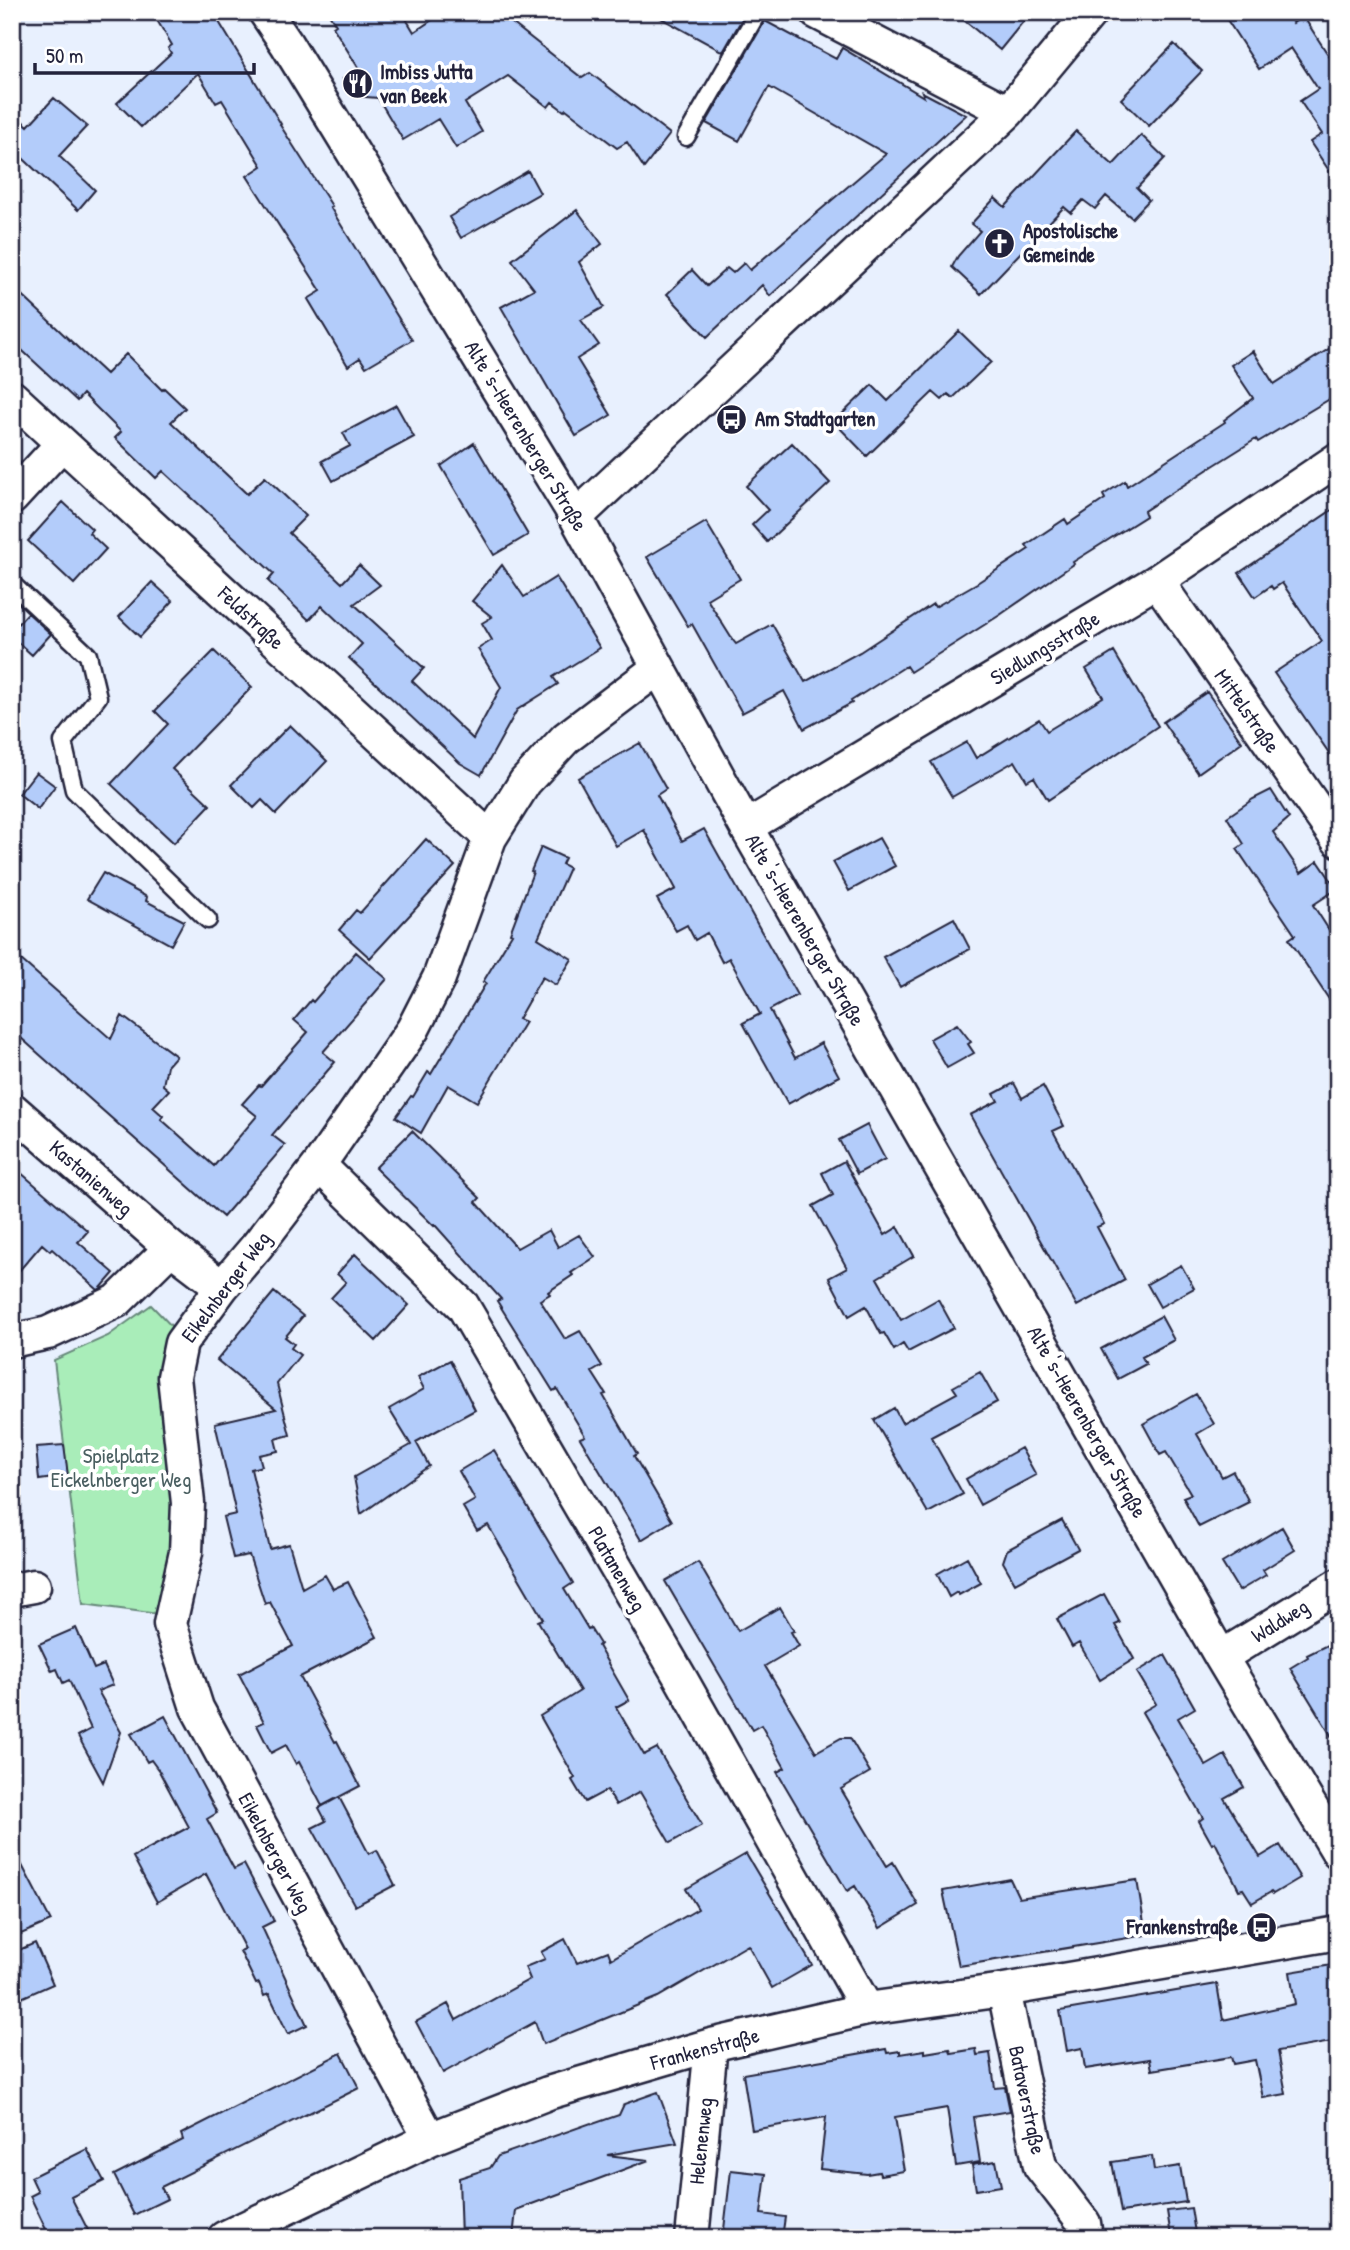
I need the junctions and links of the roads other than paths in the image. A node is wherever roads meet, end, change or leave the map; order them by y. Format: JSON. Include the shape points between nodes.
{"nodes":[{"id":1,"x":265,"y":12,"type":"edge"},
{"id":2,"x":758,"y":12,"type":"edge"},
{"id":3,"x":816,"y":12,"type":"edge"},
{"id":4,"x":1091,"y":12,"type":"edge"},
{"id":5,"x":1008,"y":112,"type":"junction"},
{"id":6,"x":686,"y":137,"type":"dead end"},
{"id":7,"x":12,"y":397,"type":"edge"},
{"id":8,"x":62,"y":443,"type":"junction"},
{"id":9,"x":1338,"y":459,"type":"edge"},
{"id":10,"x":12,"y":498,"type":"edge"},
{"id":11,"x":576,"y":517,"type":"junction"},
{"id":12,"x":1157,"y":581,"type":"junction"},
{"id":13,"x":12,"y":584,"type":"edge"},
{"id":14,"x":657,"y":669,"type":"junction"},
{"id":15,"x":746,"y":827,"type":"junction"},
{"id":16,"x":490,"y":838,"type":"junction"},
{"id":17,"x":1338,"y":840,"type":"edge"},
{"id":18,"x":208,"y":920,"type":"dead end"},
{"id":19,"x":12,"y":1109,"type":"edge"},
{"id":20,"x":319,"y":1166,"type":"junction"},
{"id":21,"x":171,"y":1248,"type":"junction"},
{"id":22,"x":222,"y":1287,"type":"junction"},
{"id":23,"x":12,"y":1341,"type":"edge"},
{"id":24,"x":1338,"y":1584,"type":"edge"},
{"id":25,"x":1221,"y":1657,"type":"junction"},
{"id":26,"x":1338,"y":1852,"type":"edge"},
{"id":27,"x":1338,"y":1933,"type":"edge"},
{"id":28,"x":1004,"y":1990,"type":"junction"},
{"id":29,"x":867,"y":2009,"type":"junction"},
{"id":30,"x":711,"y":2045,"type":"junction"},
{"id":31,"x":430,"y":2139,"type":"junction"},
{"id":32,"x":224,"y":2238,"type":"edge"},
{"id":33,"x":692,"y":2238,"type":"edge"},
{"id":34,"x":1086,"y":2238,"type":"edge"}],
"edges":[{"from":1,"to":11,"type":"street","name":"Alte 's-Heerenberger Straße"},
{"from":2,"to":6,"type":"lane"},
{"from":3,"to":5,"type":"street"},
{"from":4,"to":5,"type":"street"},
{"from":5,"to":11,"type":"street"},
{"from":7,"to":8,"type":"street","name":"Feldstraße"},
{"from":8,"to":10,"type":"street"},
{"from":8,"to":16,"type":"street","name":"Feldstraße"},
{"from":9,"to":12,"type":"street","name":"Siedlungsstraße"},
{"from":11,"to":14,"type":"street","name":"Alte 's-Heerenberger Straße"},
{"from":12,"to":15,"type":"street","name":"Siedlungsstraße"},
{"from":12,"to":17,"type":"street","name":"Mittelstraße"},
{"from":13,"to":18,"type":"lane","via":[[88,655],[98,697],[63,742],[74,790]]},
{"from":14,"to":15,"type":"street","name":"Alte 's-Heerenberger Straße"},
{"from":14,"to":16,"type":"street","name":"Eikelnberger Weg","via":[[566,738],[525,782]]},
{"from":15,"to":25,"type":"street","name":"Alte 's-Heerenberger Straße"},
{"from":16,"to":20,"type":"street","name":"Eikelnberger Weg","via":[[439,978],[418,1019]]},
{"from":19,"to":21,"type":"street","name":"Kastanienweg"},
{"from":20,"to":22,"type":"street","name":"Eikelnberger Weg"},
{"from":20,"to":29,"type":"street","name":"Platanenweg","via":[[463,1306]]},
{"from":21,"to":22,"type":"street","name":"Kastanienweg"},
{"from":21,"to":23,"type":"street","via":[[117,1301],[47,1333]]},
{"from":22,"to":31,"type":"street","name":"Eikelnberger Weg","via":[[181,1343],[174,1377],[188,1503],[186,1552],[170,1624],[197,1708]]},
{"from":24,"to":25,"type":"street","name":"Waldweg"},
{"from":25,"to":26,"type":"street","name":"Alte 's-Heerenberger Straße"},
{"from":27,"to":28,"type":"street","name":"Frankenstraße"},
{"from":28,"to":29,"type":"street","name":"Frankenstraße"},
{"from":28,"to":34,"type":"street","name":"Bataverstraße","via":[[1040,2166],[1084,2223]]},
{"from":29,"to":30,"type":"street","name":"Frankenstraße"},
{"from":30,"to":31,"type":"street","name":"Frankenstraße","via":[[548,2093]]},
{"from":30,"to":33,"type":"street","name":"Helenenweg"},
{"from":31,"to":32,"type":"street","name":"Frankenstraße"}]}
